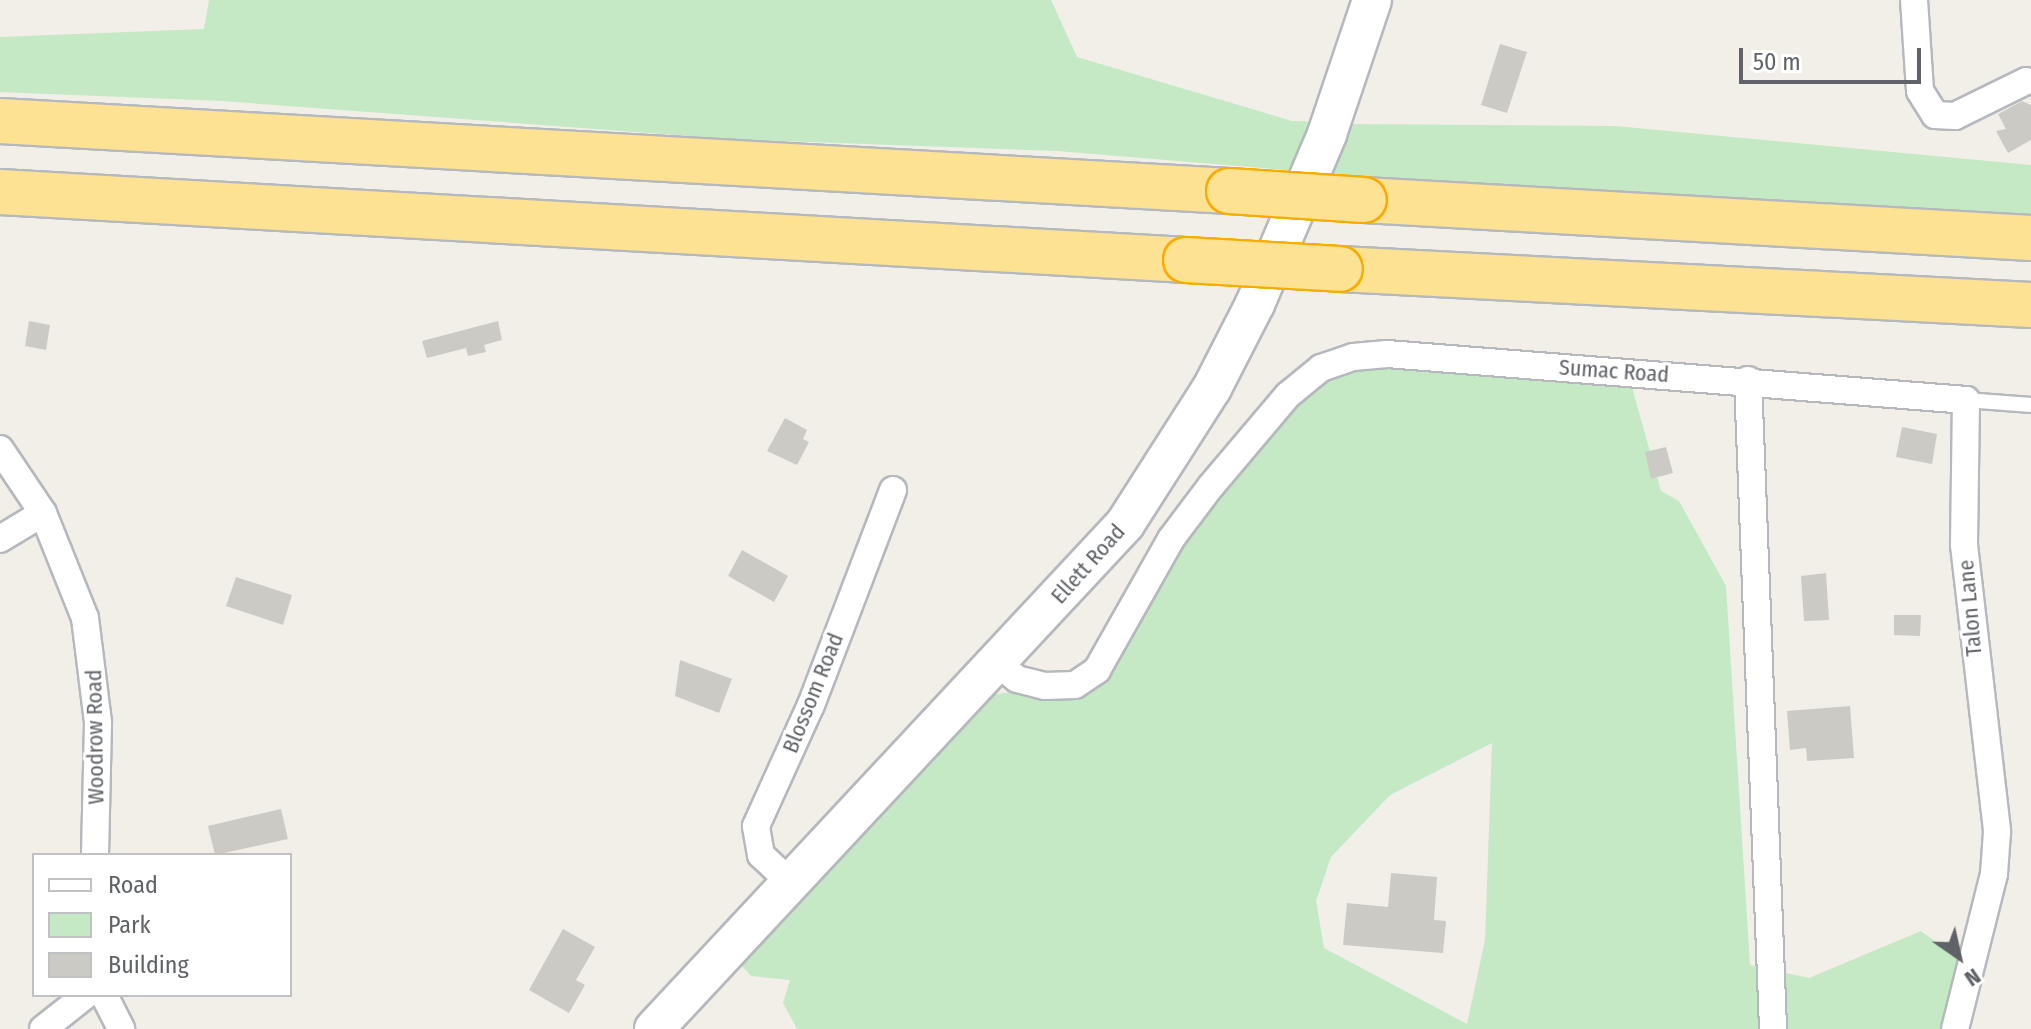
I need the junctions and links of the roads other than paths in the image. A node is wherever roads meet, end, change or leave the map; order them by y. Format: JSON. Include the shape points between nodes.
{"nodes":[{"id":1,"x":1372,"y":0,"type":"edge"},
{"id":2,"x":1914,"y":0,"type":"edge"},
{"id":3,"x":2026,"y":81,"type":"dead end"},
{"id":4,"x":0,"y":121,"type":"edge"},
{"id":5,"x":0,"y":192,"type":"edge"},
{"id":6,"x":2031,"y":238,"type":"edge"},
{"id":7,"x":2031,"y":305,"type":"edge"},
{"id":8,"x":1748,"y":380,"type":"junction"},
{"id":9,"x":1966,"y":400,"type":"junction"},
{"id":10,"x":2031,"y":405,"type":"edge"},
{"id":11,"x":0,"y":449,"type":"edge"},
{"id":12,"x":893,"y":490,"type":"dead end"},
{"id":13,"x":43,"y":513,"type":"junction"},
{"id":14,"x":0,"y":539,"type":"edge"},
{"id":15,"x":998,"y":664,"type":"junction"},
{"id":16,"x":95,"y":853,"type":"edge"},
{"id":17,"x":793,"y":885,"type":"junction"},
{"id":18,"x":83,"y":997,"type":"edge"},
{"id":19,"x":105,"y":997,"type":"edge"},
{"id":20,"x":43,"y":1029,"type":"edge"},
{"id":21,"x":121,"y":1029,"type":"edge"},
{"id":22,"x":654,"y":1029,"type":"edge"},
{"id":23,"x":1773,"y":1029,"type":"edge"},
{"id":24,"x":1955,"y":1029,"type":"edge"}],
"edges":[{"from":1,"to":15,"type":"street","name":"Ellett Road","via":[[1327,134],[1212,388],[1125,524]]},
{"from":2,"to":3,"type":"street","via":[[1920,91],[1935,115],[1955,116]]},
{"from":4,"to":6,"type":"highway","bridge":true},
{"from":5,"to":7,"type":"highway","bridge":true},
{"from":8,"to":9,"type":"street"},
{"from":8,"to":15,"type":"street","name":"Sumac Road","via":[[1387,354],[1321,368],[1259,428],[1171,539],[1097,670],[1075,685],[1045,686],[1017,679]]},
{"from":8,"to":23,"type":"street"},
{"from":9,"to":10,"type":"lane"},
{"from":9,"to":24,"type":"street","name":"Talon Lane","via":[[1964,545],[1997,832],[1994,874]]},
{"from":11,"to":13,"type":"street","name":"Woodrow Road"},
{"from":12,"to":17,"type":"street","name":"Blossom Road","via":[[811,705],[756,826],[761,855]]},
{"from":13,"to":14,"type":"street"},
{"from":13,"to":16,"type":"street","name":"Woodrow Road","via":[[80,599],[90,643],[98,723]]},
{"from":15,"to":17,"type":"street","name":"Ellett Road"},
{"from":17,"to":22,"type":"street","name":"Ellett Road"},
{"from":18,"to":20,"type":"street"},
{"from":19,"to":21,"type":"street"}]}
